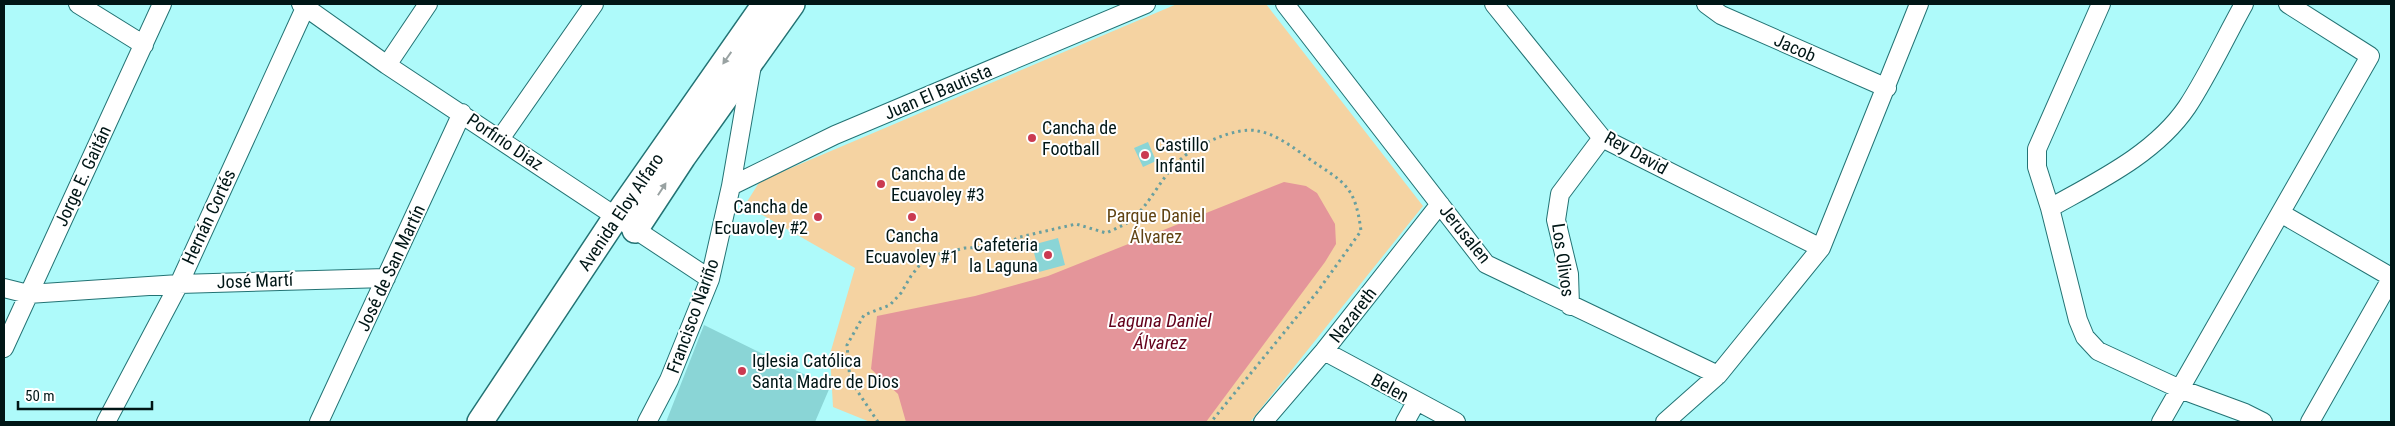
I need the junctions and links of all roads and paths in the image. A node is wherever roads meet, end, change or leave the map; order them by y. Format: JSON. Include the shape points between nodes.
{"nodes":[{"id":1,"x":78,"y":4,"type":"edge"},
{"id":2,"x":162,"y":4,"type":"edge"},
{"id":3,"x":428,"y":4,"type":"edge"},
{"id":4,"x":594,"y":4,"type":"edge"},
{"id":5,"x":792,"y":4,"type":"edge"},
{"id":6,"x":1146,"y":4,"type":"edge"},
{"id":7,"x":1285,"y":4,"type":"edge"},
{"id":8,"x":1494,"y":4,"type":"edge"},
{"id":9,"x":1706,"y":4,"type":"edge"},
{"id":10,"x":1919,"y":4,"type":"edge"},
{"id":11,"x":2101,"y":4,"type":"edge"},
{"id":12,"x":2244,"y":4,"type":"edge"},
{"id":13,"x":2288,"y":4,"type":"edge"},
{"id":14,"x":303,"y":6,"type":"edge"},
{"id":15,"x":762,"y":8,"type":"edge"},
{"id":16,"x":144,"y":44,"type":"junction"},
{"id":17,"x":753,"y":59,"type":"junction"},
{"id":18,"x":387,"y":65,"type":"junction"},
{"id":19,"x":1887,"y":88,"type":"junction"},
{"id":20,"x":462,"y":113,"type":"junction"},
{"id":21,"x":1602,"y":138,"type":"junction"},
{"id":22,"x":500,"y":139,"type":"junction"},
{"id":23,"x":731,"y":186,"type":"junction"},
{"id":24,"x":1440,"y":204,"type":"junction"},
{"id":25,"x":2050,"y":208,"type":"junction"},
{"id":26,"x":2282,"y":214,"type":"junction"},
{"id":27,"x":626,"y":224,"type":"junction"},
{"id":28,"x":1822,"y":248,"type":"junction"},
{"id":29,"x":386,"y":278,"type":"junction"},
{"id":30,"x":2391,"y":278,"type":"edge"},
{"id":31,"x":710,"y":279,"type":"junction"},
{"id":32,"x":179,"y":284,"type":"junction"},
{"id":33,"x":4,"y":288,"type":"edge"},
{"id":34,"x":28,"y":294,"type":"junction"},
{"id":35,"x":1570,"y":306,"type":"junction"},
{"id":36,"x":4,"y":348,"type":"edge"},
{"id":37,"x":1324,"y":351,"type":"junction"},
{"id":38,"x":1718,"y":375,"type":"junction"},
{"id":39,"x":2180,"y":389,"type":"junction"},
{"id":40,"x":1416,"y":402,"type":"junction"},
{"id":41,"x":106,"y":422,"type":"edge"},
{"id":42,"x":319,"y":422,"type":"edge"},
{"id":43,"x":480,"y":422,"type":"edge"},
{"id":44,"x":648,"y":422,"type":"edge"},
{"id":45,"x":878,"y":422,"type":"edge"},
{"id":46,"x":1211,"y":422,"type":"edge"},
{"id":47,"x":1263,"y":422,"type":"edge"},
{"id":48,"x":1405,"y":422,"type":"edge"},
{"id":49,"x":1456,"y":422,"type":"edge"},
{"id":50,"x":1665,"y":422,"type":"edge"},
{"id":51,"x":2162,"y":422,"type":"edge"},
{"id":52,"x":2263,"y":422,"type":"edge"},
{"id":53,"x":2310,"y":422,"type":"edge"}],
"edges":[{"from":1,"to":16,"type":"street"},
{"from":2,"to":16,"type":"street","name":"Jorge E. Gaitán"},
{"from":3,"to":18,"type":"street"},
{"from":4,"to":22,"type":"street"},
{"from":5,"to":17,"type":"street","name":"Avenida Eloy Alfaro"},
{"from":6,"to":23,"type":"street","name":"Juan El Bautista","via":[[835,135]]},
{"from":7,"to":24,"type":"street","name":"Jerusalen"},
{"from":8,"to":21,"type":"street","name":"Rey David"},
{"from":9,"to":19,"type":"street","name":"Jacob","via":[[1721,15]]},
{"from":10,"to":19,"type":"street"},
{"from":11,"to":25,"type":"street","via":[[2036,149],[2037,168]]},
{"from":12,"to":25,"type":"street","via":[[2186,108],[2158,139],[2118,170]]},
{"from":13,"to":26,"type":"street","via":[[2370,56]]},
{"from":14,"to":18,"type":"street","name":"Porfirio Diaz"},
{"from":14,"to":32,"type":"street","name":"Hernán Cortés"},
{"from":15,"to":17,"type":"street","name":"Francisco Nariño"},
{"from":15,"to":27,"type":"street","name":"Avenida Eloy Alfaro","one_way":true},
{"from":16,"to":34,"type":"street","name":"Jorge E. Gaitán"},
{"from":17,"to":23,"type":"street","name":"Francisco Nariño"},
{"from":27,"to":17,"type":"street","name":"Avenida Eloy Alfaro","one_way":true,"via":[[683,157]]},
{"from":18,"to":20,"type":"street","name":"Porfirio Diaz"},
{"from":19,"to":28,"type":"street"},
{"from":20,"to":22,"type":"street","name":"Porfirio Diaz"},
{"from":20,"to":29,"type":"street","name":"José de San Martín"},
{"from":21,"to":28,"type":"street","name":"Rey David"},
{"from":21,"to":35,"type":"street","name":"Los Olivos","via":[[1560,194],[1556,220],[1569,274]]},
{"from":22,"to":27,"type":"street","name":"Porfirio Diaz"},
{"from":23,"to":31,"type":"street","name":"Francisco Nariño"},
{"from":24,"to":35,"type":"street","name":"Jerusalen","via":[[1486,264]]},
{"from":24,"to":37,"type":"street","name":"Nazareth"},
{"from":25,"to":39,"type":"street","via":[[2078,320],[2086,337],[2098,351]]},
{"from":26,"to":30,"type":"street"},
{"from":26,"to":39,"type":"street"},
{"from":27,"to":31,"type":"street","name":"Porfirio Diaz"},
{"from":27,"to":43,"type":"street","name":"Avenida Eloy Alfaro"},
{"from":28,"to":38,"type":"street"},
{"from":29,"to":32,"type":"street","name":"José Martí"},
{"from":29,"to":42,"type":"street","name":"José de San Martín"},
{"from":30,"to":53,"type":"street"},
{"from":31,"to":44,"type":"street","name":"Francisco Nariño","via":[[669,380]]},
{"from":32,"to":34,"type":"street","name":"José Martí"},
{"from":32,"to":41,"type":"street","name":"Hernán Cortés"},
{"from":33,"to":34,"type":"street","name":"José Martí"},
{"from":34,"to":36,"type":"street","name":"Jorge E. Gaitán"},
{"from":35,"to":38,"type":"street","name":"Jerusalen"},
{"from":37,"to":40,"type":"street","name":"Belen"},
{"from":37,"to":47,"type":"street","name":"Nazareth"},
{"from":38,"to":50,"type":"street"},
{"from":39,"to":51,"type":"street"},
{"from":39,"to":52,"type":"street"},
{"from":40,"to":48,"type":"street"},
{"from":40,"to":49,"type":"street","name":"Belen"},
{"from":45,"to":46,"type":"path","via":[[850,380],[847,345],[864,315],[890,305],[926,257],[965,248],[998,247],[1076,224],[1106,233],[1127,222],[1181,158],[1238,130],[1259,130],[1287,144],[1344,182],[1358,206],[1361,231],[1277,344]]}]}
